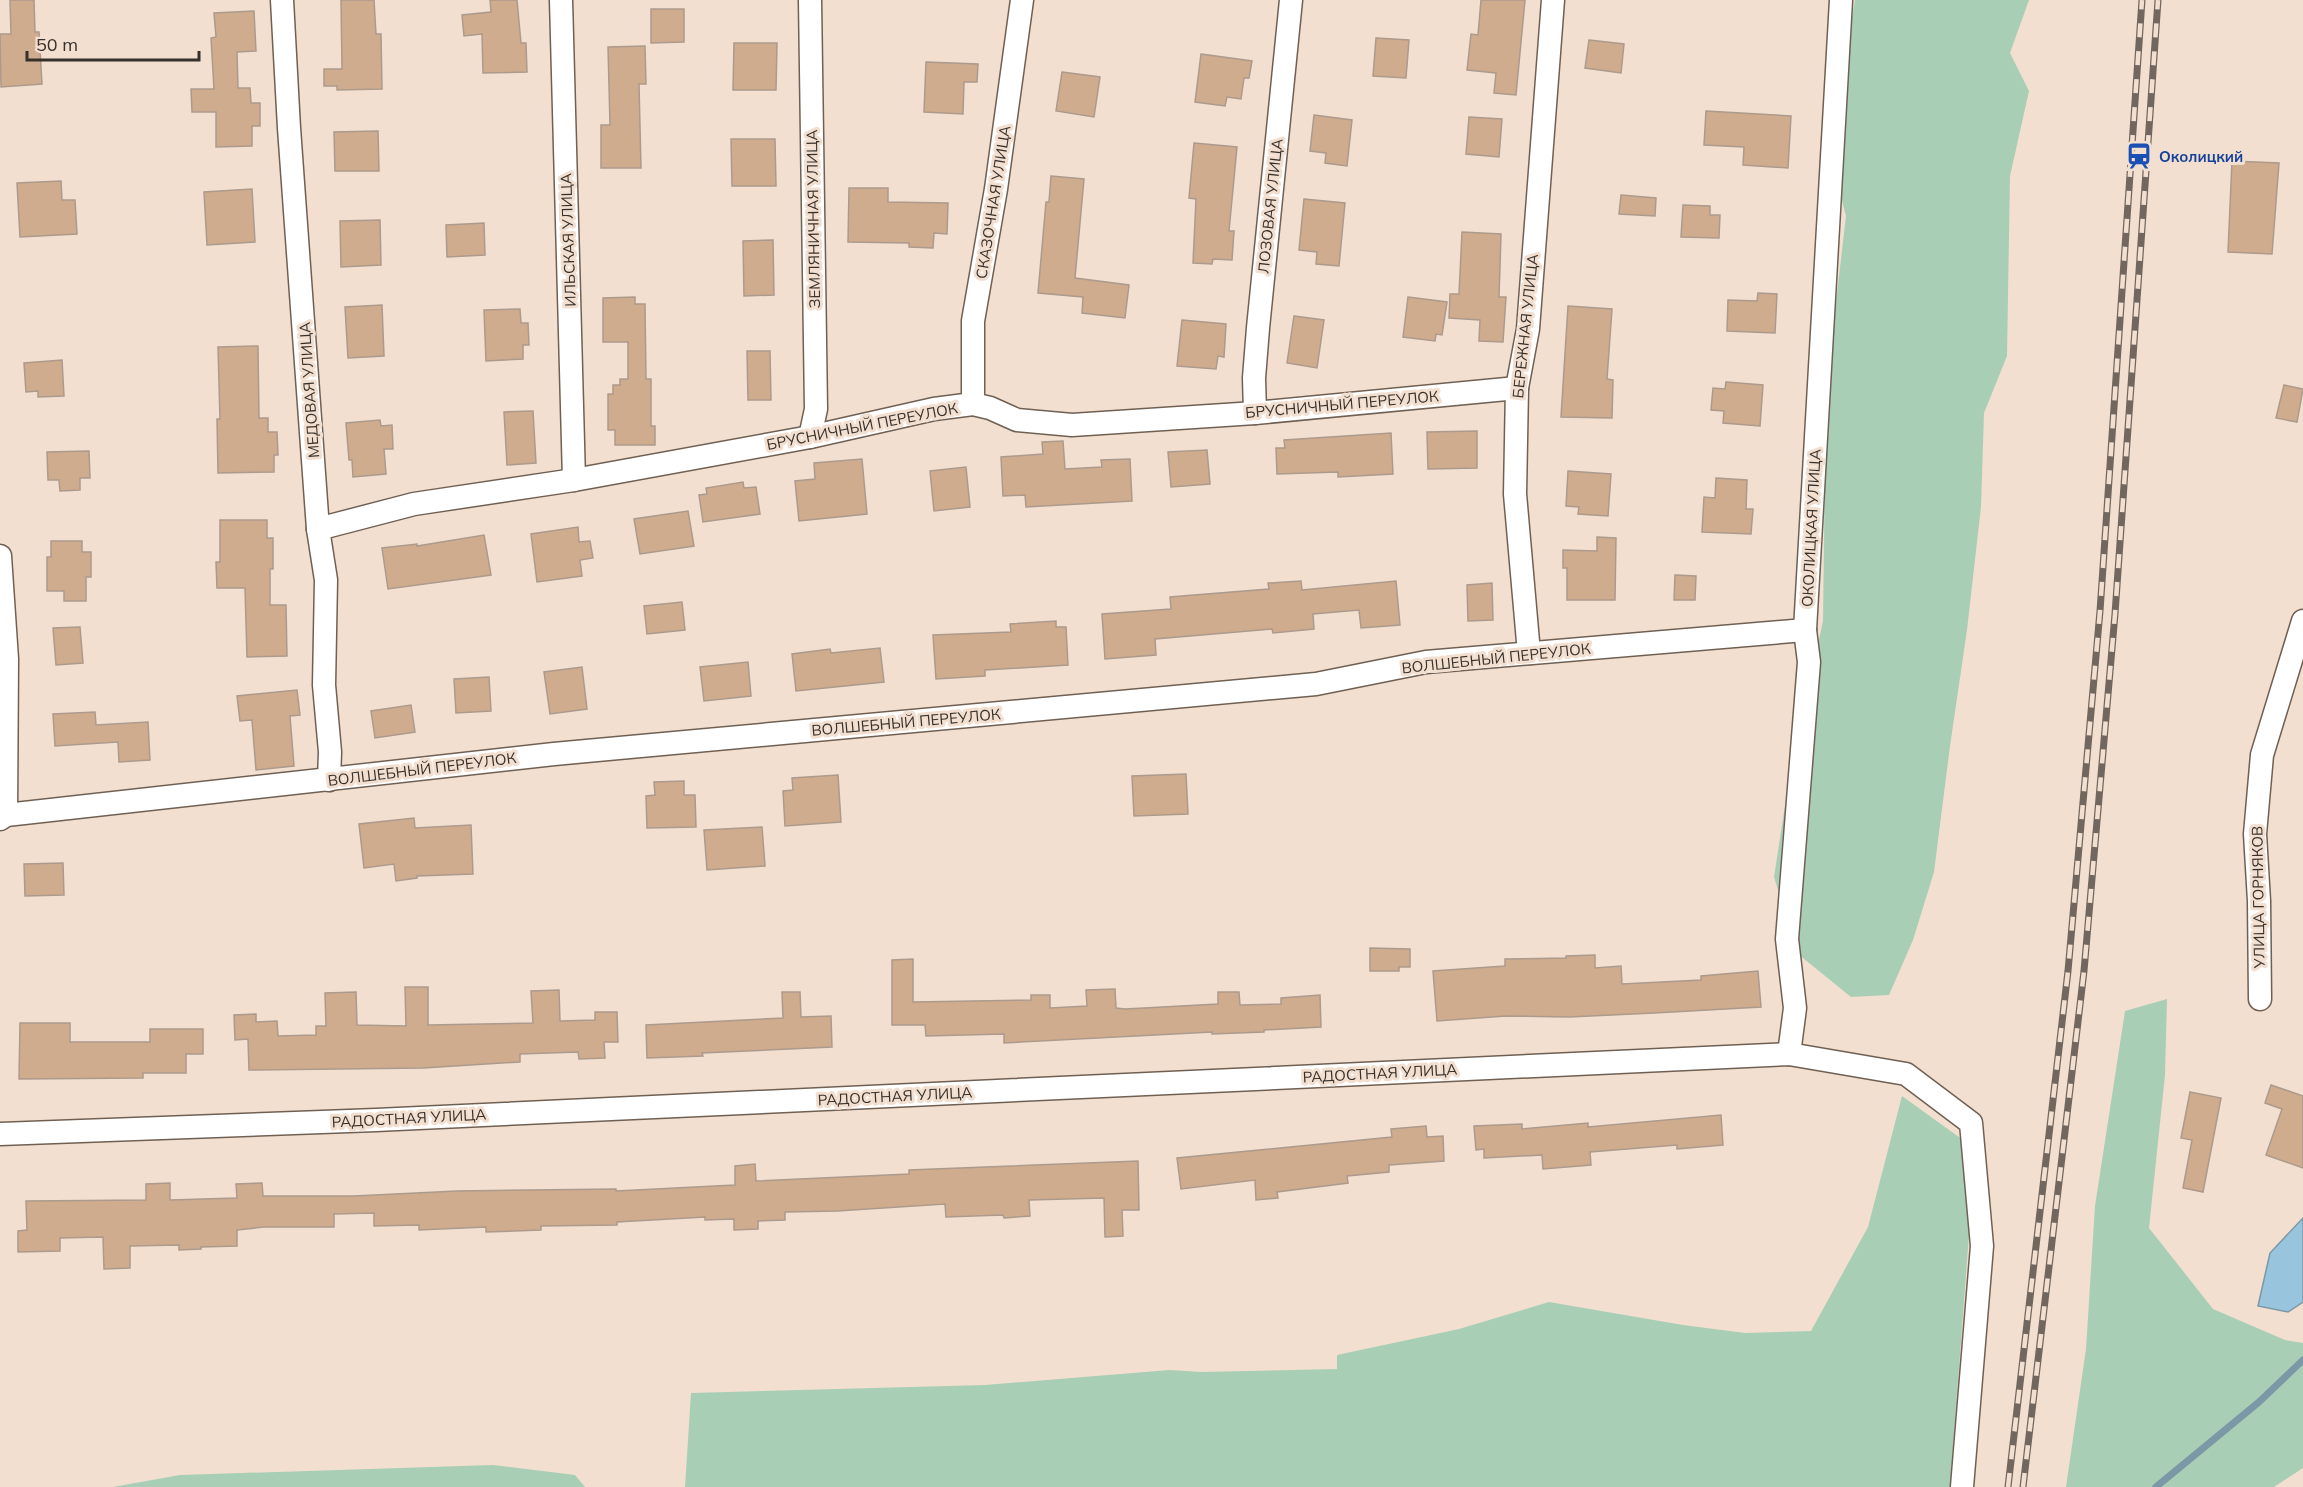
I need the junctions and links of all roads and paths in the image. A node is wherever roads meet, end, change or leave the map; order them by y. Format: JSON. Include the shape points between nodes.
{"nodes":[{"id":1,"x":282,"y":0,"type":"edge"},
{"id":2,"x":561,"y":0,"type":"edge"},
{"id":3,"x":810,"y":0,"type":"edge"},
{"id":4,"x":1022,"y":0,"type":"edge"},
{"id":5,"x":1291,"y":0,"type":"edge"},
{"id":6,"x":1553,"y":0,"type":"edge"},
{"id":7,"x":1841,"y":0,"type":"edge"},
{"id":8,"x":1517,"y":388,"type":"junction"},
{"id":9,"x":973,"y":404,"type":"junction"},
{"id":10,"x":1255,"y":413,"type":"junction"},
{"id":11,"x":810,"y":437,"type":"junction"},
{"id":12,"x":574,"y":480,"type":"junction"},
{"id":13,"x":318,"y":529,"type":"junction"},
{"id":14,"x":0,"y":556,"type":"edge"},
{"id":15,"x":2303,"y":621,"type":"edge"},
{"id":16,"x":1805,"y":630,"type":"junction"},
{"id":17,"x":1529,"y":653,"type":"junction"},
{"id":18,"x":329,"y":780,"type":"junction"},
{"id":19,"x":3,"y":817,"type":"edge"},
{"id":20,"x":2260,"y":999,"type":"dead end"},
{"id":21,"x":1789,"y":1054,"type":"junction"},
{"id":22,"x":0,"y":1134,"type":"edge"},
{"id":23,"x":1962,"y":1487,"type":"edge"}],
"edges":[{"from":1,"to":13,"type":"street","name":"МЕДОВАЯ УЛИЦА"},
{"from":2,"to":12,"type":"street","name":"ИЛЬСКАЯ УЛИЦА"},
{"from":3,"to":11,"type":"street","name":"ЗЕМЛЯНИЧНАЯ УЛИЦА","via":[[816,409]]},
{"from":4,"to":9,"type":"street","name":"СКАЗОЧНАЯ УЛИЦА","via":[[973,321]]},
{"from":5,"to":10,"type":"street","name":"ЛОЗОВАЯ УЛИЦА","via":[[1258,328]]},
{"from":6,"to":8,"type":"street","name":"БЕРЕЖНАЯ УЛИЦА","via":[[1528,329]]},
{"from":7,"to":16,"type":"street","name":"ОКОЛИЦКАЯ УЛИЦА"},
{"from":8,"to":10,"type":"street","name":"БРУСНИЧНЫЙ ПЕРЕУЛОК"},
{"from":8,"to":17,"type":"street","name":"БЕРЕЖНАЯ УЛИЦА","via":[[1515,494]]},
{"from":9,"to":10,"type":"street","name":"БРУСНИЧНЫЙ ПЕРЕУЛОК","via":[[1017,420],[1072,425]]},
{"from":9,"to":11,"type":"street","name":"БРУСНИЧНЫЙ ПЕРЕУЛОК"},
{"from":11,"to":12,"type":"street","name":"БРУСНИЧНЫЙ ПЕРЕУЛОК"},
{"from":12,"to":13,"type":"street","name":"БРУСНИЧНЫЙ ПЕРЕУЛОК","via":[[414,504]]},
{"from":13,"to":18,"type":"street","name":"МЕДОВАЯ УЛИЦА","via":[[326,580],[324,685]]},
{"from":14,"to":19,"type":"street","via":[[7,658]]},
{"from":15,"to":20,"type":"street","name":"УЛИЦА ГОРНЯКОВ","via":[[2262,755],[2255,834]]},
{"from":16,"to":17,"type":"street","name":"ВОЛШЕБНЫЙ ПЕРЕУЛОК"},
{"from":16,"to":21,"type":"street","name":"ОКОЛИЦКАЯ УЛИЦА","via":[[1809,662],[1787,939],[1795,1008]]},
{"from":17,"to":18,"type":"street","name":"ВОЛШЕБНЫЙ ПЕРЕУЛОК","via":[[1426,662],[1316,684],[554,754]]},
{"from":18,"to":19,"type":"street","name":"ВОЛШЕБНЫЙ ПЕРЕУЛОК"},
{"from":21,"to":22,"type":"street","name":"РАДОСТНАЯ УЛИЦА","via":[[388,1120]]},
{"from":21,"to":23,"type":"street","name":"РАДОСТНАЯ УЛИЦА","via":[[1906,1074],[1971,1123],[1982,1246]]}]}
